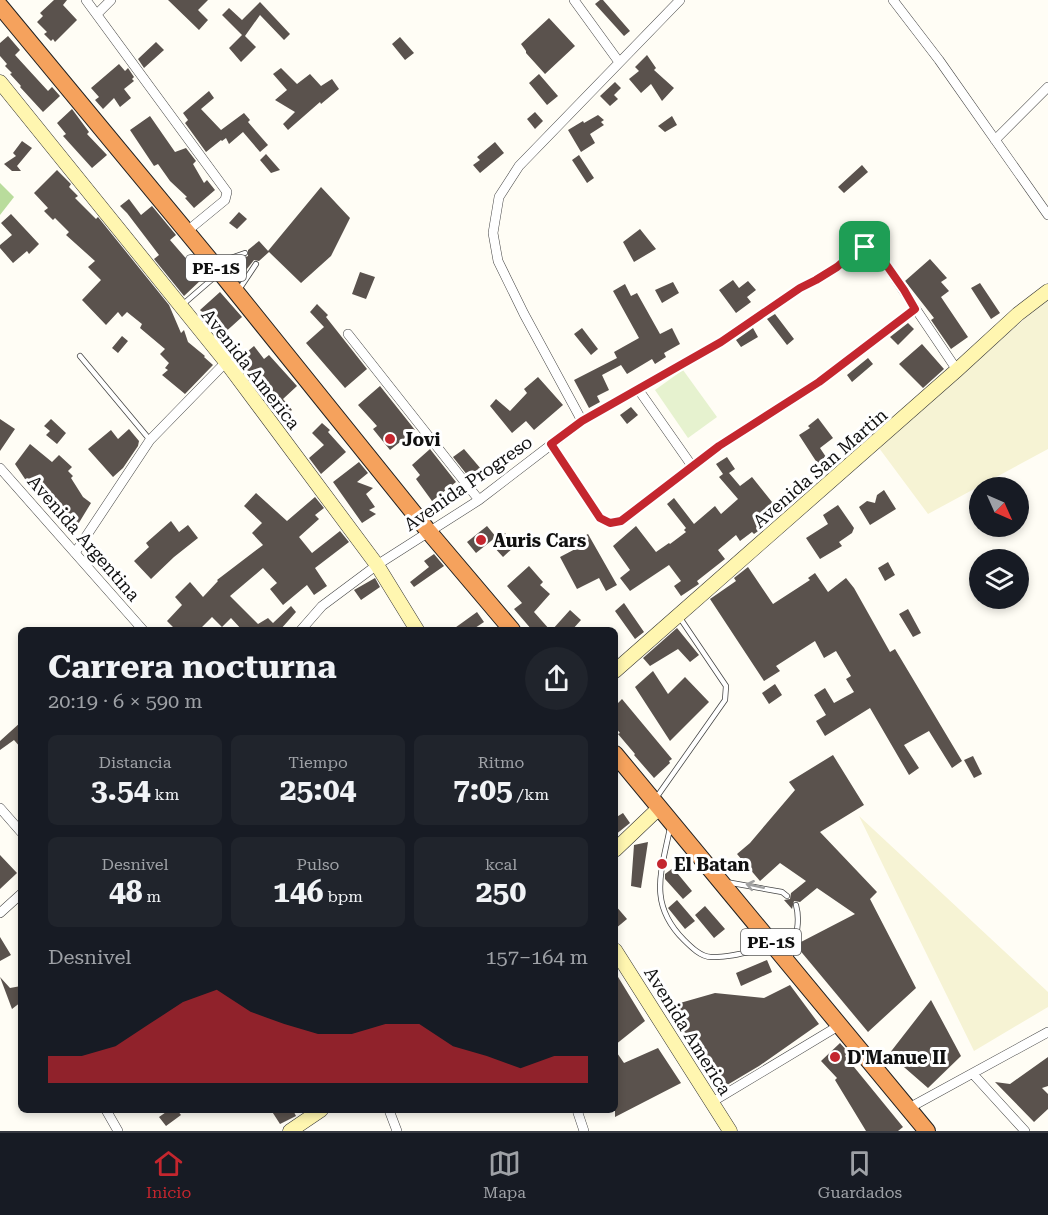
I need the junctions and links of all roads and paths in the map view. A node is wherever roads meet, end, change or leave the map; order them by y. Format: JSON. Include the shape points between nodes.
{"nodes":[{"id":1,"x":86,"y":0,"type":"edge"},
{"id":2,"x":111,"y":0,"type":"edge"},
{"id":3,"x":574,"y":0,"type":"edge"},
{"id":4,"x":680,"y":0,"type":"edge"},
{"id":5,"x":894,"y":0,"type":"edge"},
{"id":6,"x":0,"y":6,"type":"edge"},
{"id":7,"x":97,"y":14,"type":"junction"},
{"id":8,"x":619,"y":62,"type":"junction"},
{"id":9,"x":0,"y":82,"type":"edge"},
{"id":10,"x":1048,"y":87,"type":"edge"},
{"id":11,"x":995,"y":140,"type":"junction"},
{"id":12,"x":1048,"y":215,"type":"edge"},
{"id":13,"x":186,"y":232,"type":"junction"},
{"id":14,"x":245,"y":253,"type":"dead end"},
{"id":15,"x":255,"y":264,"type":"dead end"},
{"id":16,"x":217,"y":268,"type":"junction"},
{"id":17,"x":1048,"y":291,"type":"edge"},
{"id":18,"x":237,"y":293,"type":"junction"},
{"id":19,"x":180,"y":307,"type":"junction"},
{"id":20,"x":915,"y":309,"type":"junction"},
{"id":21,"x":348,"y":334,"type":"dead end"},
{"id":22,"x":80,"y":356,"type":"dead end"},
{"id":23,"x":226,"y":362,"type":"junction"},
{"id":24,"x":957,"y":370,"type":"junction"},
{"id":25,"x":638,"y":389,"type":"junction"},
{"id":26,"x":582,"y":421,"type":"junction"},
{"id":27,"x":150,"y":440,"type":"junction"},
{"id":28,"x":551,"y":444,"type":"junction"},
{"id":29,"x":692,"y":466,"type":"junction"},
{"id":30,"x":0,"y":468,"type":"edge"},
{"id":31,"x":479,"y":500,"type":"junction"},
{"id":32,"x":429,"y":532,"type":"junction"},
{"id":33,"x":75,"y":553,"type":"junction"},
{"id":34,"x":377,"y":565,"type":"junction"},
{"id":35,"x":679,"y":616,"type":"junction"},
{"id":36,"x":140,"y":627,"type":"edge"},
{"id":37,"x":304,"y":627,"type":"edge"},
{"id":38,"x":415,"y":627,"type":"edge"},
{"id":39,"x":509,"y":627,"type":"edge"},
{"id":40,"x":618,"y":668,"type":"edge"},
{"id":41,"x":618,"y":758,"type":"edge"},
{"id":42,"x":656,"y":804,"type":"junction"},
{"id":43,"x":0,"y":808,"type":"edge"},
{"id":44,"x":671,"y":822,"type":"junction"},
{"id":45,"x":18,"y":829,"type":"edge"},
{"id":46,"x":618,"y":847,"type":"edge"},
{"id":47,"x":721,"y":882,"type":"junction"},
{"id":48,"x":788,"y":896,"type":"dead end"},
{"id":49,"x":18,"y":897,"type":"edge"},
{"id":50,"x":796,"y":905,"type":"dead end"},
{"id":51,"x":0,"y":913,"type":"edge"},
{"id":52,"x":775,"y":946,"type":"junction"},
{"id":53,"x":618,"y":955,"type":"edge"},
{"id":54,"x":789,"y":963,"type":"junction"},
{"id":55,"x":840,"y":1025,"type":"junction"},
{"id":56,"x":1048,"y":1032,"type":"edge"},
{"id":57,"x":973,"y":1074,"type":"junction"},
{"id":58,"x":712,"y":1102,"type":"junction"},
{"id":59,"x":909,"y":1108,"type":"junction"},
{"id":60,"x":108,"y":1113,"type":"edge"},
{"id":61,"x":317,"y":1113,"type":"edge"},
{"id":62,"x":390,"y":1113,"type":"edge"},
{"id":63,"x":578,"y":1113,"type":"edge"},
{"id":64,"x":118,"y":1131,"type":"edge"},
{"id":65,"x":290,"y":1131,"type":"edge"},
{"id":66,"x":397,"y":1131,"type":"edge"},
{"id":67,"x":584,"y":1131,"type":"edge"},
{"id":68,"x":730,"y":1131,"type":"edge"},
{"id":69,"x":927,"y":1131,"type":"edge"},
{"id":70,"x":1025,"y":1131,"type":"edge"}],
"edges":[{"from":1,"to":7,"type":"street"},
{"from":2,"to":7,"type":"street"},
{"from":3,"to":8,"type":"street"},
{"from":4,"to":8,"type":"street"},
{"from":5,"to":11,"type":"street"},
{"from":6,"to":13,"type":"highway","number":"PE-1S"},
{"from":7,"to":13,"type":"street","via":[[225,189],[225,200]]},
{"from":8,"to":26,"type":"street","via":[[519,166],[499,197],[493,233],[498,261]]},
{"from":9,"to":19,"type":"street","name":"Avenida America"},
{"from":10,"to":11,"type":"street"},
{"from":11,"to":12,"type":"street"},
{"from":13,"to":16,"type":"highway","number":"PE-1S"},
{"from":14,"to":16,"type":"lane"},
{"from":15,"to":18,"type":"lane"},
{"from":16,"to":18,"type":"highway","number":"PE-1S"},
{"from":16,"to":19,"type":"lane"},
{"from":17,"to":24,"type":"street","name":"Avenida San Martin"},
{"from":18,"to":32,"type":"highway","number":"PE-1S"},
{"from":19,"to":23,"type":"street","name":"Avenida America"},
{"from":20,"to":24,"type":"street"},
{"from":20,"to":25,"type":"street","name":"Avenida Progreso","via":[[876,250],[858,249],[721,342]]},
{"from":20,"to":29,"type":"street","via":[[819,382]]},
{"from":21,"to":31,"type":"street"},
{"from":22,"to":27,"type":"lane"},
{"from":23,"to":27,"type":"street"},
{"from":23,"to":34,"type":"street","name":"Avenida America"},
{"from":24,"to":35,"type":"street","name":"Avenida San Martin"},
{"from":25,"to":26,"type":"street","name":"Avenida Progreso"},
{"from":25,"to":29,"type":"street"},
{"from":26,"to":28,"type":"street","name":"Avenida Progreso"},
{"from":27,"to":33,"type":"street"},
{"from":28,"to":29,"type":"street","via":[[600,518],[610,523],[621,521]]},
{"from":28,"to":31,"type":"street","name":"Avenida Progreso"},
{"from":30,"to":33,"type":"street","name":"Avenida Argentina"},
{"from":31,"to":32,"type":"street","name":"Avenida Progreso"},
{"from":32,"to":34,"type":"street","name":"Avenida Progreso"},
{"from":32,"to":39,"type":"highway","number":"PE-1S"},
{"from":33,"to":36,"type":"street","name":"Avenida Argentina"},
{"from":34,"to":37,"type":"street","name":"Avenida Progreso","via":[[322,606]]},
{"from":34,"to":38,"type":"street","name":"Avenida America"},
{"from":35,"to":40,"type":"street","name":"Avenida San Martin"},
{"from":35,"to":42,"type":"lane","via":[[727,693]]},
{"from":41,"to":42,"type":"highway","number":"PE-1S"},
{"from":42,"to":44,"type":"highway","number":"PE-1S"},
{"from":42,"to":46,"type":"street"},
{"from":43,"to":45,"type":"street"},
{"from":44,"to":47,"type":"highway","number":"PE-1S"},
{"from":44,"to":52,"type":"lane","via":[[659,885],[662,908],[674,929],[708,957]]},
{"from":48,"to":47,"type":"lane","one_way":true},
{"from":47,"to":52,"type":"highway","number":"PE-1S"},
{"from":49,"to":51,"type":"street"},
{"from":50,"to":54,"type":"lane","via":[[797,931]]},
{"from":52,"to":54,"type":"highway","number":"PE-1S"},
{"from":53,"to":58,"type":"street","name":"Avenida America"},
{"from":54,"to":55,"type":"highway","number":"PE-1S"},
{"from":55,"to":58,"type":"street"},
{"from":55,"to":59,"type":"highway","number":"PE-1S"},
{"from":56,"to":57,"type":"street"},
{"from":57,"to":59,"type":"street"},
{"from":57,"to":70,"type":"street"},
{"from":58,"to":68,"type":"street","name":"Avenida America"},
{"from":59,"to":69,"type":"highway","number":"PE-1S"},
{"from":60,"to":64,"type":"street"},
{"from":61,"to":65,"type":"street"},
{"from":62,"to":66,"type":"street"},
{"from":63,"to":67,"type":"street"}]}
